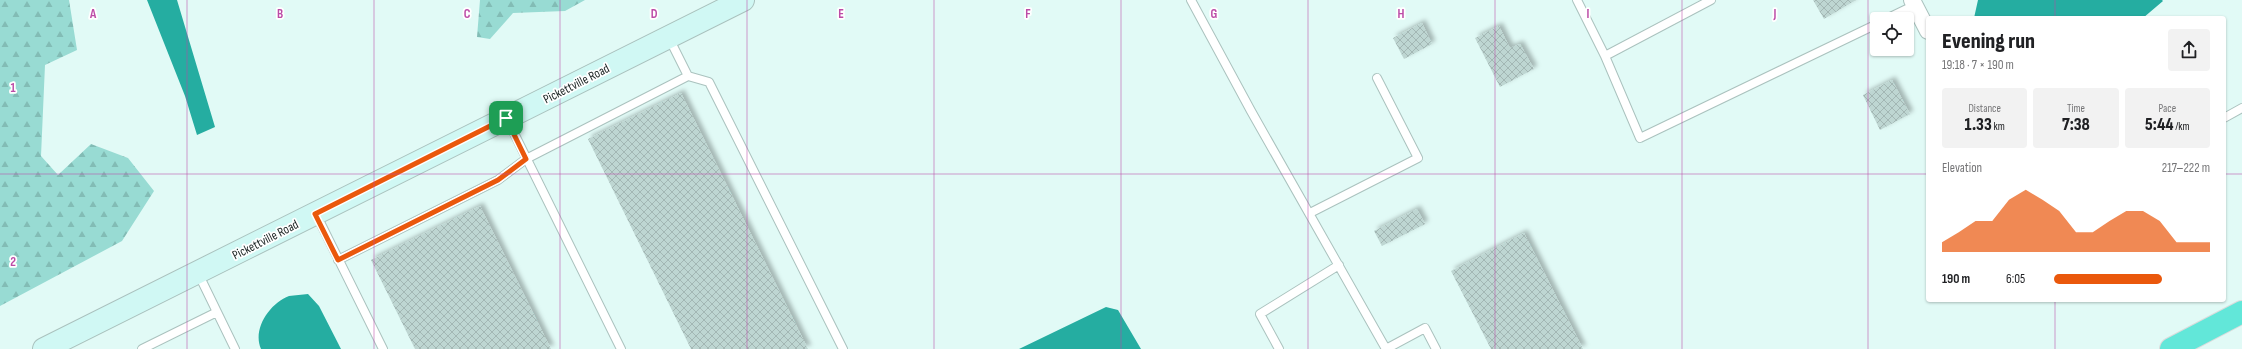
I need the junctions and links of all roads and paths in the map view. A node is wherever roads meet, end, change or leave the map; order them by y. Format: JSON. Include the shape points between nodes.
{"nodes":[{"id":1,"x":743,"y":0,"type":"edge"},
{"id":2,"x":1191,"y":0,"type":"edge"},
{"id":3,"x":1576,"y":0,"type":"edge"},
{"id":4,"x":1711,"y":0,"type":"edge"},
{"id":5,"x":1913,"y":3,"type":"edge"},
{"id":6,"x":1898,"y":12,"type":"edge"},
{"id":7,"x":1870,"y":27,"type":"edge"},
{"id":8,"x":1926,"y":27,"type":"edge"},
{"id":9,"x":669,"y":37,"type":"junction"},
{"id":10,"x":1605,"y":56,"type":"junction"},
{"id":11,"x":688,"y":76,"type":"junction"},
{"id":12,"x":1377,"y":78,"type":"dead end"},
{"id":13,"x":2242,"y":108,"type":"edge"},
{"id":14,"x":2226,"y":117,"type":"edge"},
{"id":15,"x":506,"y":118,"type":"junction"},
{"id":16,"x":526,"y":159,"type":"junction"},
{"id":17,"x":315,"y":214,"type":"junction"},
{"id":18,"x":1310,"y":214,"type":"junction"},
{"id":19,"x":338,"y":260,"type":"junction"},
{"id":20,"x":1339,"y":265,"type":"junction"},
{"id":21,"x":198,"y":272,"type":"junction"},
{"id":22,"x":217,"y":312,"type":"junction"},
{"id":23,"x":2242,"y":312,"type":"edge"},
{"id":24,"x":44,"y":349,"type":"edge"},
{"id":25,"x":142,"y":349,"type":"edge"},
{"id":26,"x":235,"y":349,"type":"edge"},
{"id":27,"x":383,"y":349,"type":"edge"},
{"id":28,"x":621,"y":349,"type":"edge"},
{"id":29,"x":843,"y":349,"type":"edge"},
{"id":30,"x":1279,"y":349,"type":"edge"},
{"id":31,"x":1386,"y":349,"type":"edge"},
{"id":32,"x":1436,"y":349,"type":"edge"},
{"id":33,"x":2171,"y":349,"type":"edge"}],
"edges":[{"from":1,"to":9,"type":"street","name":"Pickettville Road"},
{"from":2,"to":18,"type":"lane"},
{"from":3,"to":10,"type":"lane"},
{"from":4,"to":10,"type":"lane"},
{"from":5,"to":6,"type":"lane"},
{"from":5,"to":8,"type":"street"},
{"from":7,"to":10,"type":"lane","via":[[1640,138]]},
{"from":9,"to":11,"type":"lane"},
{"from":9,"to":15,"type":"street","name":"Pickettville Road"},
{"from":11,"to":16,"type":"lane"},
{"from":11,"to":29,"type":"lane","via":[[709,82]]},
{"from":12,"to":18,"type":"lane","via":[[1418,158]]},
{"from":13,"to":14,"type":"lane"},
{"from":15,"to":16,"type":"lane"},
{"from":15,"to":17,"type":"street","name":"Pickettville Road"},
{"from":16,"to":19,"type":"lane","via":[[498,180]]},
{"from":16,"to":28,"type":"lane"},
{"from":17,"to":19,"type":"lane"},
{"from":17,"to":21,"type":"street","name":"Pickettville Road"},
{"from":18,"to":20,"type":"lane"},
{"from":19,"to":27,"type":"lane"},
{"from":20,"to":30,"type":"lane","via":[[1260,314]]},
{"from":20,"to":31,"type":"lane"},
{"from":21,"to":22,"type":"lane"},
{"from":21,"to":24,"type":"street","name":"Pickettville Road"},
{"from":22,"to":25,"type":"lane"},
{"from":22,"to":26,"type":"lane"},
{"from":23,"to":33,"type":"highway"},
{"from":31,"to":32,"type":"lane","via":[[1425,328]]}]}
